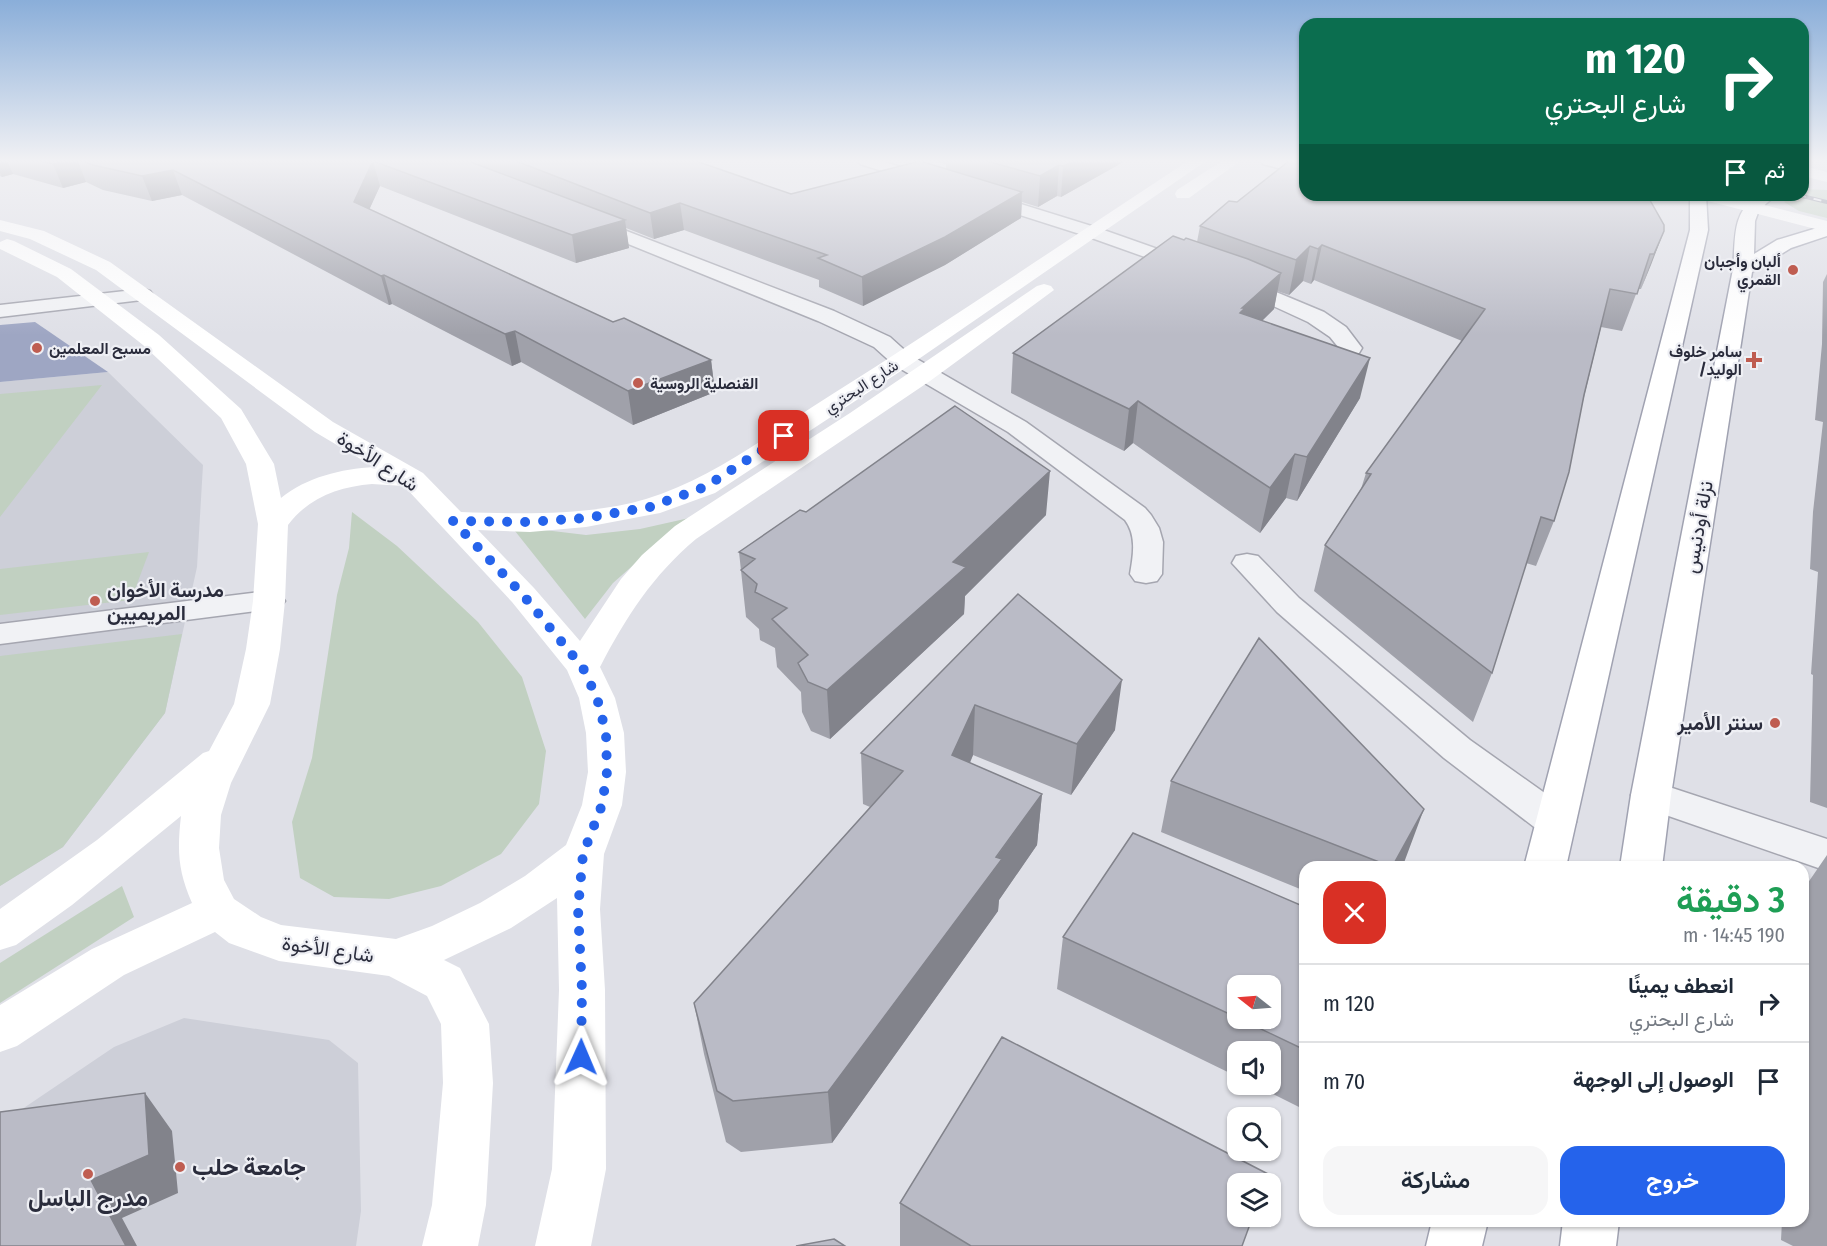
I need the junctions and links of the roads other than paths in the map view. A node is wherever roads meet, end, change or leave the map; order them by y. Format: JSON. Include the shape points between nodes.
{"nodes":[{"id":1,"x":582,"y":219,"type":"edge"},
{"id":2,"x":1033,"y":219,"type":"edge"},
{"id":3,"x":1124,"y":219,"type":"edge"},
{"id":4,"x":1699,"y":219,"type":"edge"},
{"id":5,"x":1747,"y":219,"type":"edge"},
{"id":6,"x":1791,"y":219,"type":"edge"},
{"id":7,"x":0,"y":225,"type":"edge"},
{"id":8,"x":1135,"y":227,"type":"dead end"},
{"id":9,"x":1827,"y":229,"type":"edge"},
{"id":10,"x":1116,"y":240,"type":"junction"},
{"id":11,"x":0,"y":242,"type":"edge"},
{"id":12,"x":1094,"y":243,"type":"junction"},
{"id":13,"x":1743,"y":269,"type":"junction"},
{"id":14,"x":1059,"y":280,"type":"dead end"},
{"id":15,"x":143,"y":295,"type":"junction"},
{"id":16,"x":101,"y":301,"type":"junction"},
{"id":17,"x":0,"y":311,"type":"edge"},
{"id":18,"x":1351,"y":348,"type":"dead end"},
{"id":19,"x":914,"y":367,"type":"junction"},
{"id":20,"x":413,"y":479,"type":"junction"},
{"id":21,"x":453,"y":521,"type":"junction"},
{"id":22,"x":273,"y":524,"type":"junction"},
{"id":23,"x":1247,"y":563,"type":"dead end"},
{"id":24,"x":1146,"y":573,"type":"dead end"},
{"id":25,"x":269,"y":601,"type":"junction"},
{"id":26,"x":0,"y":634,"type":"edge"},
{"id":27,"x":583,"y":668,"type":"junction"},
{"id":28,"x":227,"y":752,"type":"junction"},
{"id":29,"x":1651,"y":795,"type":"junction"},
{"id":30,"x":1556,"y":822,"type":"junction"},
{"id":31,"x":583,"y":854,"type":"junction"},
{"id":32,"x":1827,"y":855,"type":"edge"},
{"id":33,"x":1546,"y":861,"type":"edge"},
{"id":34,"x":1642,"y":861,"type":"edge"},
{"id":35,"x":218,"y":910,"type":"junction"},
{"id":36,"x":0,"y":932,"type":"edge"},
{"id":37,"x":396,"y":958,"type":"junction"},
{"id":38,"x":0,"y":1031,"type":"edge"},
{"id":39,"x":1459,"y":1227,"type":"edge"},
{"id":40,"x":1591,"y":1227,"type":"edge"},
{"id":41,"x":450,"y":1246,"type":"edge"},
{"id":42,"x":563,"y":1246,"type":"edge"},
{"id":43,"x":1454,"y":1246,"type":"edge"},
{"id":44,"x":1588,"y":1246,"type":"edge"}],
"edges":[{"from":1,"to":19,"type":"street","via":[[826,316],[882,342]]},
{"from":2,"to":12,"type":"street"},
{"from":3,"to":12,"type":"main road","name":"شارع البحتري"},
{"from":4,"to":30,"type":"main road"},
{"from":5,"to":13,"type":"main road","name":"نزلة أودنيس"},
{"from":6,"to":9,"type":"main road"},
{"from":7,"to":15,"type":"main road","name":"شارع الأخوة","via":[[64,246],[103,266]]},
{"from":8,"to":10,"type":"main road"},
{"from":9,"to":13,"type":"main road","via":[[1784,244]]},
{"from":10,"to":12,"type":"main road"},
{"from":10,"to":18,"type":"street","via":[[1303,310],[1334,328]]},
{"from":11,"to":16,"type":"main road","name":"شارع الأخوة","via":[[64,273]]},
{"from":12,"to":19,"type":"main road","name":"شارع البحتري"},
{"from":13,"to":29,"type":"main road","name":"نزلة أودنيس"},
{"from":14,"to":19,"type":"main road"},
{"from":15,"to":16,"type":"street"},
{"from":15,"to":20,"type":"main road","name":"شارع الأخوة","via":[[324,427]]},
{"from":16,"to":17,"type":"street"},
{"from":16,"to":22,"type":"main road","name":"شارع الأخوة","via":[[151,340],[232,414],[260,464]]},
{"from":19,"to":21,"type":"main road","name":"شارع البحتري","via":[[705,487],[650,507],[530,522]]},
{"from":19,"to":24,"type":"street","via":[[1017,427],[1134,514],[1148,532]]},
{"from":19,"to":27,"type":"main road","name":"شارع البحتري","via":[[739,498],[691,527],[652,562],[616,606]]},
{"from":20,"to":21,"type":"main road","name":"شارع الأخوة"},
{"from":20,"to":22,"type":"main road","via":[[375,475],[331,483],[293,501]]},
{"from":21,"to":27,"type":"main road","name":"شارع الأخوة","via":[[523,595]]},
{"from":22,"to":25,"type":"main road","name":"شارع الأخوة"},
{"from":23,"to":30,"type":"street","via":[[1288,605],[1458,749]]},
{"from":25,"to":26,"type":"street"},
{"from":25,"to":28,"type":"main road","name":"شارع الأخوة","via":[[252,704]]},
{"from":27,"to":31,"type":"main road","name":"شارع الأخوة","via":[[597,698],[606,733],[607,772],[602,805]]},
{"from":28,"to":35,"type":"main road","name":"شارع الأخوة","via":[[201,815],[198,848],[203,880]]},
{"from":28,"to":36,"type":"main road","via":[[138,832]]},
{"from":29,"to":32,"type":"street"},
{"from":29,"to":34,"type":"main road","name":"نزلة أودنيس"},
{"from":30,"to":33,"type":"main road"},
{"from":31,"to":37,"type":"main road","via":[[502,914],[433,946]]},
{"from":31,"to":42,"type":"main road","name":"شارع الأخوة","via":[[578,909],[582,990],[579,1169]]},
{"from":35,"to":37,"type":"main road","name":"شارع الأخوة","via":[[245,930],[279,944]]},
{"from":35,"to":38,"type":"main road","via":[[108,962]]},
{"from":37,"to":41,"type":"main road","name":"شارع الأخوة","via":[[444,982],[465,1024],[468,1083],[459,1205]]},
{"from":39,"to":43,"type":"main road"},
{"from":40,"to":44,"type":"main road"}]}
